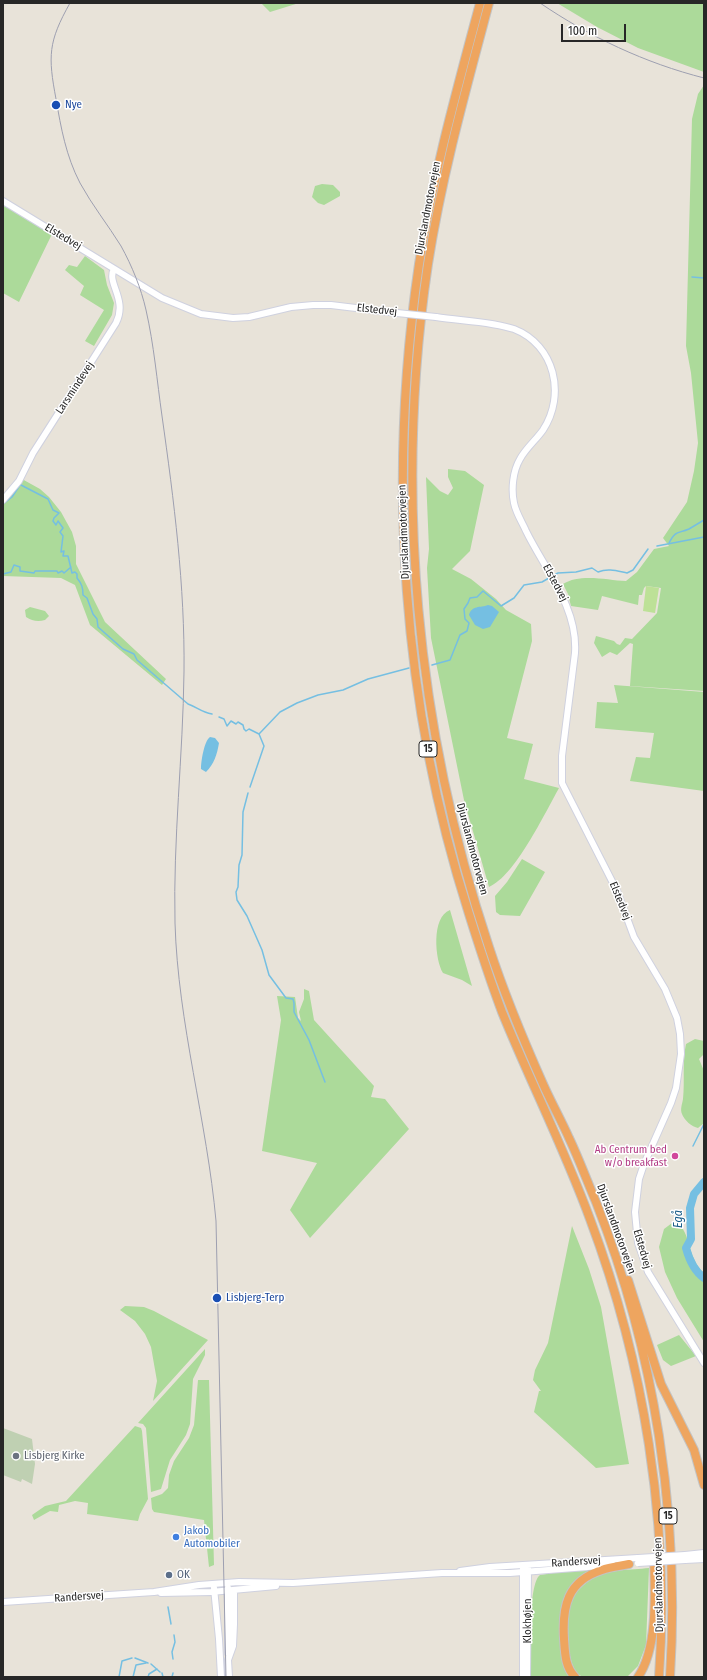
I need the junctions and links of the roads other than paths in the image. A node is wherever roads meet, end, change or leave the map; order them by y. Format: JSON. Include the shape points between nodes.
{"nodes":[{"id":1,"x":480,"y":3,"type":"edge"},
{"id":2,"x":489,"y":3,"type":"edge"},
{"id":3,"x":3,"y":201,"type":"edge"},
{"id":4,"x":114,"y":269,"type":"junction"},
{"id":5,"x":3,"y":500,"type":"edge"},
{"id":6,"x":571,"y":1142,"type":"junction"},
{"id":7,"x":704,"y":1363,"type":"edge"},
{"id":8,"x":652,"y":1467,"type":"junction"},
{"id":9,"x":704,"y":1485,"type":"edge"},
{"id":10,"x":704,"y":1553,"type":"edge"},
{"id":11,"x":685,"y":1558,"type":"junction"},
{"id":12,"x":704,"y":1559,"type":"edge"},
{"id":13,"x":638,"y":1561,"type":"junction"},
{"id":14,"x":629,"y":1564,"type":"junction"},
{"id":15,"x":526,"y":1565,"type":"junction"},
{"id":16,"x":526,"y":1572,"type":"junction"},
{"id":17,"x":448,"y":1573,"type":"junction"},
{"id":18,"x":228,"y":1583,"type":"junction"},
{"id":19,"x":293,"y":1583,"type":"junction"},
{"id":20,"x":214,"y":1584,"type":"junction"},
{"id":21,"x":231,"y":1590,"type":"junction"},
{"id":22,"x":154,"y":1592,"type":"junction"},
{"id":23,"x":215,"y":1592,"type":"junction"},
{"id":24,"x":3,"y":1602,"type":"edge"},
{"id":25,"x":652,"y":1632,"type":"junction"},
{"id":26,"x":221,"y":1677,"type":"edge"},
{"id":27,"x":229,"y":1677,"type":"edge"},
{"id":28,"x":523,"y":1677,"type":"edge"},
{"id":29,"x":527,"y":1677,"type":"edge"},
{"id":30,"x":574,"y":1677,"type":"edge"},
{"id":31,"x":633,"y":1677,"type":"edge"},
{"id":32,"x":638,"y":1677,"type":"edge"},
{"id":33,"x":659,"y":1677,"type":"edge"},
{"id":34,"x":670,"y":1677,"type":"edge"}],
"edges":[{"from":1,"to":8,"type":"highway","name":"Djurslandmotorvejen","number":"15","via":[[435,176],[420,261],[410,340],[405,419],[404,518],[414,661],[438,801],[467,907],[502,1011],[571,1171],[605,1260],[635,1370]]},
{"from":2,"to":6,"type":"highway","name":"Djurslandmotorvejen","number":"15","via":[[444,178],[423,302],[414,421],[413,516],[417,605],[438,753],[466,874],[508,1000]]},
{"from":3,"to":4,"type":"street","name":"Elstedvej"},
{"from":4,"to":5,"type":"street","name":"Larsmindevej","via":[[113,282],[121,310],[119,318],[33,453],[19,481]]},
{"from":4,"to":7,"type":"street","name":"Elstedvej","bridge":true,"via":[[174,304],[200,314],[249,317],[291,308],[331,305],[436,317],[494,325],[521,333],[540,347],[550,362],[555,379],[555,397],[550,418],[520,458],[515,472],[514,503],[531,540],[561,592],[571,619],[575,653],[562,756],[562,783],[617,891],[634,937],[665,989],[677,1018],[680,1071],[672,1103],[639,1179],[635,1212],[636,1230],[648,1272]]},
{"from":6,"to":9,"type":"highway","via":[[606,1217],[627,1276],[654,1367],[694,1450]]},
{"from":6,"to":34,"type":"highway","name":"Djurslandmotorvejen","number":"15","via":[[616,1257],[633,1316],[653,1406],[669,1522],[672,1590]]},
{"from":8,"to":25,"type":"highway"},
{"from":8,"to":33,"type":"highway","name":"Djurslandmotorvejen","number":"15","via":[[660,1582]]},
{"from":10,"to":11,"type":"street","name":"Randersvej"},
{"from":11,"to":12,"type":"street","name":"Randersvej"},
{"from":11,"to":13,"type":"street","name":"Randersvej","bridge":true},
{"from":13,"to":14,"type":"street","name":"Randersvej"},
{"from":13,"to":15,"type":"street","name":"Randersvej"},
{"from":14,"to":16,"type":"street","name":"Randersvej"},
{"from":14,"to":30,"type":"highway","via":[[601,1570],[587,1577],[569,1596],[564,1611],[564,1648],[566,1662]]},
{"from":15,"to":16,"type":"street","name":"Klokhøjen"},
{"from":15,"to":17,"type":"street","name":"Randersvej"},
{"from":16,"to":17,"type":"street","name":"Randersvej"},
{"from":16,"to":28,"type":"street","name":"Klokhøjen"},
{"from":16,"to":29,"type":"street","name":"Klokhøjen"},
{"from":17,"to":19,"type":"street","name":"Randersvej"},
{"from":18,"to":19,"type":"street","name":"Randersvej"},
{"from":18,"to":20,"type":"street","name":"Randersvej"},
{"from":18,"to":21,"type":"street"},
{"from":19,"to":21,"type":"street","name":"Randersvej"},
{"from":20,"to":22,"type":"street","name":"Randersvej"},
{"from":20,"to":23,"type":"street"},
{"from":21,"to":23,"type":"street","name":"Randersvej"},
{"from":21,"to":27,"type":"street","via":[[233,1646],[228,1660]]},
{"from":22,"to":23,"type":"street","name":"Randersvej"},
{"from":22,"to":24,"type":"street","name":"Randersvej"},
{"from":23,"to":26,"type":"street"},
{"from":25,"to":31,"type":"highway","via":[[646,1655]]},
{"from":25,"to":32,"type":"highway","via":[[649,1656]]}]}
